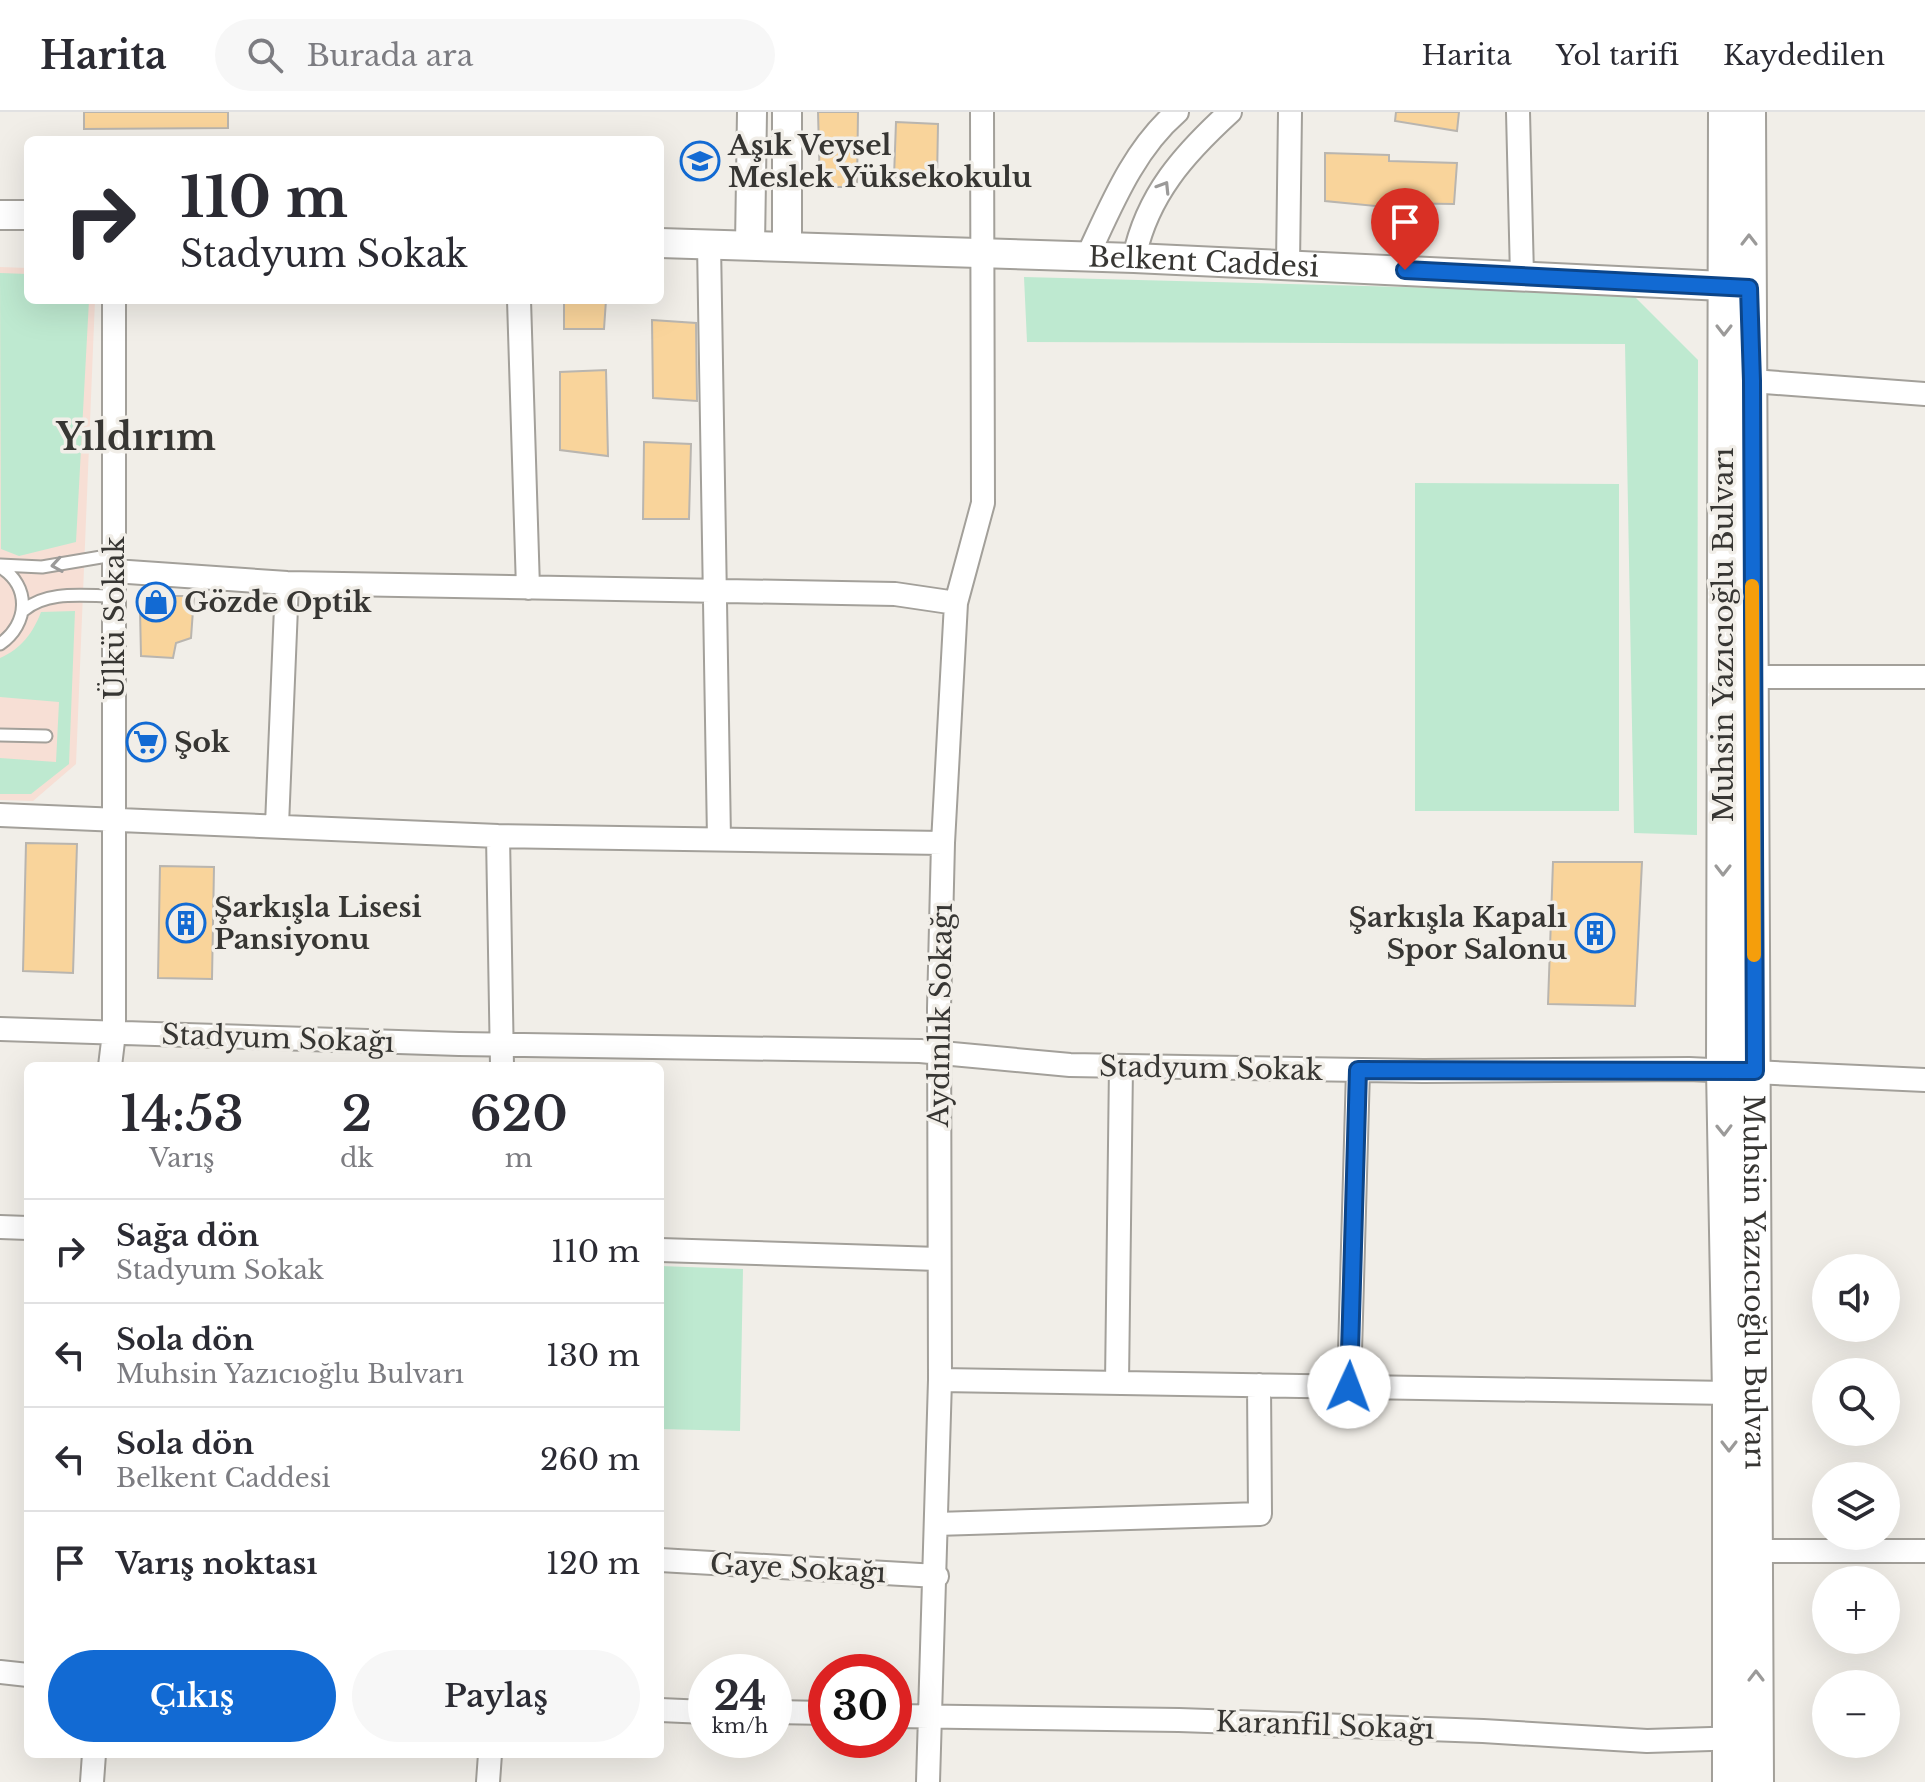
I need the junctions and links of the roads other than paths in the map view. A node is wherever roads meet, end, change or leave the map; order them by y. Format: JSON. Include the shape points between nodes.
{"nodes":[{"id":1,"x":752,"y":112,"type":"edge"},
{"id":2,"x":787,"y":112,"type":"edge"},
{"id":3,"x":982,"y":112,"type":"edge"},
{"id":4,"x":1230,"y":112,"type":"edge"},
{"id":5,"x":1290,"y":112,"type":"edge"},
{"id":6,"x":1518,"y":112,"type":"edge"},
{"id":7,"x":1725,"y":112,"type":"edge"},
{"id":8,"x":1749,"y":112,"type":"edge"},
{"id":9,"x":1166,"y":117,"type":"edge"},
{"id":10,"x":0,"y":215,"type":"edge"},
{"id":11,"x":24,"y":215,"type":"edge"},
{"id":12,"x":664,"y":243,"type":"edge"},
{"id":13,"x":709,"y":244,"type":"junction"},
{"id":14,"x":750,"y":245,"type":"junction"},
{"id":15,"x":787,"y":246,"type":"junction"},
{"id":16,"x":982,"y":252,"type":"junction"},
{"id":17,"x":1087,"y":257,"type":"junction"},
{"id":18,"x":1134,"y":258,"type":"junction"},
{"id":19,"x":1288,"y":265,"type":"junction"},
{"id":20,"x":1522,"y":276,"type":"junction"},
{"id":21,"x":1736,"y":286,"type":"junction"},
{"id":22,"x":114,"y":304,"type":"edge"},
{"id":23,"x":519,"y":304,"type":"edge"},
{"id":24,"x":1752,"y":381,"type":"junction"},
{"id":25,"x":1925,"y":394,"type":"edge"},
{"id":26,"x":114,"y":563,"type":"junction"},
{"id":27,"x":0,"y":566,"type":"edge"},
{"id":28,"x":287,"y":583,"type":"junction"},
{"id":29,"x":528,"y":588,"type":"junction"},
{"id":30,"x":717,"y":591,"type":"junction"},
{"id":31,"x":113,"y":596,"type":"junction"},
{"id":32,"x":956,"y":603,"type":"junction"},
{"id":33,"x":24,"y":610,"type":"junction"},
{"id":34,"x":0,"y":644,"type":"edge"},
{"id":35,"x":1751,"y":677,"type":"junction"},
{"id":36,"x":1925,"y":677,"type":"edge"},
{"id":37,"x":0,"y":735,"type":"edge"},
{"id":38,"x":46,"y":736,"type":"dead end"},
{"id":39,"x":0,"y":815,"type":"edge"},
{"id":40,"x":114,"y":817,"type":"junction"},
{"id":41,"x":277,"y":825,"type":"junction"},
{"id":42,"x":498,"y":836,"type":"junction"},
{"id":43,"x":719,"y":839,"type":"junction"},
{"id":44,"x":943,"y":843,"type":"junction"},
{"id":45,"x":0,"y":1029,"type":"edge"},
{"id":46,"x":114,"y":1033,"type":"junction"},
{"id":47,"x":939,"y":1054,"type":"junction"},
{"id":48,"x":502,"y":1055,"type":"edge"},
{"id":49,"x":110,"y":1062,"type":"edge"},
{"id":50,"x":1121,"y":1066,"type":"junction"},
{"id":51,"x":1358,"y":1070,"type":"junction"},
{"id":52,"x":1723,"y":1070,"type":"junction"},
{"id":53,"x":1755,"y":1071,"type":"junction"},
{"id":54,"x":1925,"y":1080,"type":"edge"},
{"id":55,"x":0,"y":1227,"type":"edge"},
{"id":56,"x":24,"y":1228,"type":"edge"},
{"id":57,"x":664,"y":1250,"type":"edge"},
{"id":58,"x":938,"y":1259,"type":"junction"},
{"id":59,"x":940,"y":1380,"type":"junction"},
{"id":60,"x":1117,"y":1383,"type":"junction"},
{"id":61,"x":1259,"y":1385,"type":"junction"},
{"id":62,"x":1349,"y":1387,"type":"junction"},
{"id":63,"x":1729,"y":1393,"type":"junction"},
{"id":64,"x":936,"y":1524,"type":"junction"},
{"id":65,"x":1756,"y":1551,"type":"junction"},
{"id":66,"x":1925,"y":1551,"type":"edge"},
{"id":67,"x":664,"y":1560,"type":"edge"},
{"id":68,"x":937,"y":1576,"type":"junction"},
{"id":69,"x":0,"y":1672,"type":"edge"},
{"id":70,"x":24,"y":1675,"type":"edge"},
{"id":71,"x":664,"y":1710,"type":"edge"},
{"id":72,"x":688,"y":1711,"type":"edge"},
{"id":73,"x":912,"y":1718,"type":"edge"},
{"id":74,"x":930,"y":1719,"type":"junction"},
{"id":75,"x":1743,"y":1738,"type":"junction"},
{"id":76,"x":94,"y":1758,"type":"edge"},
{"id":77,"x":490,"y":1758,"type":"edge"},
{"id":78,"x":92,"y":1782,"type":"edge"},
{"id":79,"x":488,"y":1782,"type":"edge"},
{"id":80,"x":928,"y":1782,"type":"edge"},
{"id":81,"x":1729,"y":1782,"type":"edge"},
{"id":82,"x":1757,"y":1782,"type":"edge"}],
"edges":[{"from":1,"to":14,"type":"street"},
{"from":2,"to":15,"type":"street"},
{"from":3,"to":16,"type":"street","name":"Aydınlık Sokağı"},
{"from":18,"to":4,"type":"street","one_way":true,"via":[[1141,223],[1186,152]]},
{"from":5,"to":19,"type":"street"},
{"from":6,"to":20,"type":"street"},
{"from":7,"to":21,"type":"main road","name":"Muhsin Yazıcıoğlu Bulvarı"},
{"from":21,"to":8,"type":"main road","name":"Muhsin Yazıcıoğlu Bulvarı","one_way":true},
{"from":9,"to":17,"type":"street","via":[[1122,182]]},
{"from":10,"to":11,"type":"street"},
{"from":12,"to":13,"type":"street","name":"Belkent Caddesi"},
{"from":13,"to":14,"type":"street","name":"Belkent Caddesi"},
{"from":13,"to":30,"type":"street"},
{"from":14,"to":15,"type":"street","name":"Belkent Caddesi"},
{"from":15,"to":16,"type":"street","name":"Belkent Caddesi"},
{"from":16,"to":17,"type":"street","name":"Belkent Caddesi"},
{"from":16,"to":32,"type":"street","name":"Aydınlık Sokağı","via":[[983,503]]},
{"from":17,"to":18,"type":"street","name":"Belkent Caddesi"},
{"from":18,"to":19,"type":"street","name":"Belkent Caddesi"},
{"from":19,"to":20,"type":"street","name":"Belkent Caddesi"},
{"from":20,"to":21,"type":"street","name":"Belkent Caddesi"},
{"from":21,"to":24,"type":"main road","name":"Muhsin Yazıcıoğlu Bulvarı"},
{"from":21,"to":52,"type":"main road","name":"Muhsin Yazıcıoğlu Bulvarı","one_way":true},
{"from":22,"to":26,"type":"street","name":"Ülkü Sokak"},
{"from":23,"to":29,"type":"street"},
{"from":24,"to":25,"type":"street"},
{"from":24,"to":35,"type":"main road","name":"Muhsin Yazıcıoğlu Bulvarı"},
{"from":26,"to":27,"type":"lane","one_way":true},
{"from":26,"to":28,"type":"street"},
{"from":26,"to":31,"type":"street","name":"Ülkü Sokak"},
{"from":27,"to":33,"type":"lane","via":[[17,582]]},
{"from":28,"to":29,"type":"street"},
{"from":28,"to":41,"type":"street"},
{"from":29,"to":30,"type":"street"},
{"from":30,"to":32,"type":"street","via":[[895,594]]},
{"from":30,"to":43,"type":"street"},
{"from":31,"to":33,"type":"lane","via":[[59,596],[36,600]]},
{"from":31,"to":40,"type":"street","name":"Ülkü Sokak"},
{"from":32,"to":44,"type":"street","name":"Aydınlık Sokağı"},
{"from":33,"to":34,"type":"lane"},
{"from":35,"to":36,"type":"street"},
{"from":35,"to":53,"type":"main road","name":"Muhsin Yazıcıoğlu Bulvarı"},
{"from":37,"to":38,"type":"lane"},
{"from":39,"to":40,"type":"street"},
{"from":40,"to":41,"type":"street"},
{"from":40,"to":46,"type":"street","name":"Ülkü Sokak"},
{"from":41,"to":42,"type":"street"},
{"from":42,"to":43,"type":"street"},
{"from":42,"to":48,"type":"street"},
{"from":43,"to":44,"type":"street"},
{"from":44,"to":47,"type":"street","name":"Aydınlık Sokağı"},
{"from":45,"to":46,"type":"street","name":"Stadyum Sokağı"},
{"from":46,"to":48,"type":"street","name":"Stadyum Sokağı"},
{"from":46,"to":49,"type":"street","name":"Ülkü Sokak"},
{"from":47,"to":48,"type":"street","name":"Stadyum Sokağı"},
{"from":47,"to":50,"type":"street","name":"Stadyum Sokak"},
{"from":47,"to":58,"type":"street","name":"Aydınlık Sokağı"},
{"from":50,"to":51,"type":"street","name":"Stadyum Sokak"},
{"from":50,"to":60,"type":"street"},
{"from":51,"to":52,"type":"street","name":"Stadyum Sokak"},
{"from":51,"to":62,"type":"street"},
{"from":52,"to":53,"type":"street","name":"Stadyum Sokak"},
{"from":52,"to":63,"type":"main road","name":"Muhsin Yazıcıoğlu Bulvarı","one_way":true},
{"from":53,"to":54,"type":"street","name":"Stadyum Sokak"},
{"from":53,"to":65,"type":"main road","name":"Muhsin Yazıcıoğlu Bulvarı"},
{"from":55,"to":56,"type":"street"},
{"from":57,"to":58,"type":"street"},
{"from":58,"to":59,"type":"street","name":"Aydınlık Sokağı"},
{"from":59,"to":60,"type":"street"},
{"from":59,"to":64,"type":"street","name":"Aydınlık Sokağı"},
{"from":60,"to":61,"type":"street"},
{"from":61,"to":62,"type":"street"},
{"from":61,"to":64,"type":"street","via":[[1260,1514]]},
{"from":62,"to":63,"type":"street"},
{"from":63,"to":75,"type":"main road","name":"Muhsin Yazıcıoğlu Bulvarı","one_way":true},
{"from":64,"to":68,"type":"street","name":"Aydınlık Sokağı"},
{"from":65,"to":66,"type":"street"},
{"from":75,"to":65,"type":"main road","name":"Muhsin Yazıcıoğlu Bulvarı","one_way":true},
{"from":67,"to":68,"type":"street","name":"Gaye Sokağı"},
{"from":68,"to":74,"type":"street","name":"Aydınlık Sokağı"},
{"from":69,"to":70,"type":"street"},
{"from":71,"to":72,"type":"street"},
{"from":73,"to":74,"type":"street","name":"Karanfil Sokağı"},
{"from":74,"to":75,"type":"street","name":"Karanfil Sokağı","via":[[1179,1720],[1647,1741]]},
{"from":74,"to":80,"type":"street","name":"Aydınlık Sokağı"},
{"from":75,"to":81,"type":"main road","name":"Muhsin Yazıcıoğlu Bulvarı"},
{"from":75,"to":82,"type":"main road","name":"Muhsin Yazıcıoğlu Bulvarı"},
{"from":76,"to":78,"type":"street"},
{"from":77,"to":79,"type":"street"}]}
